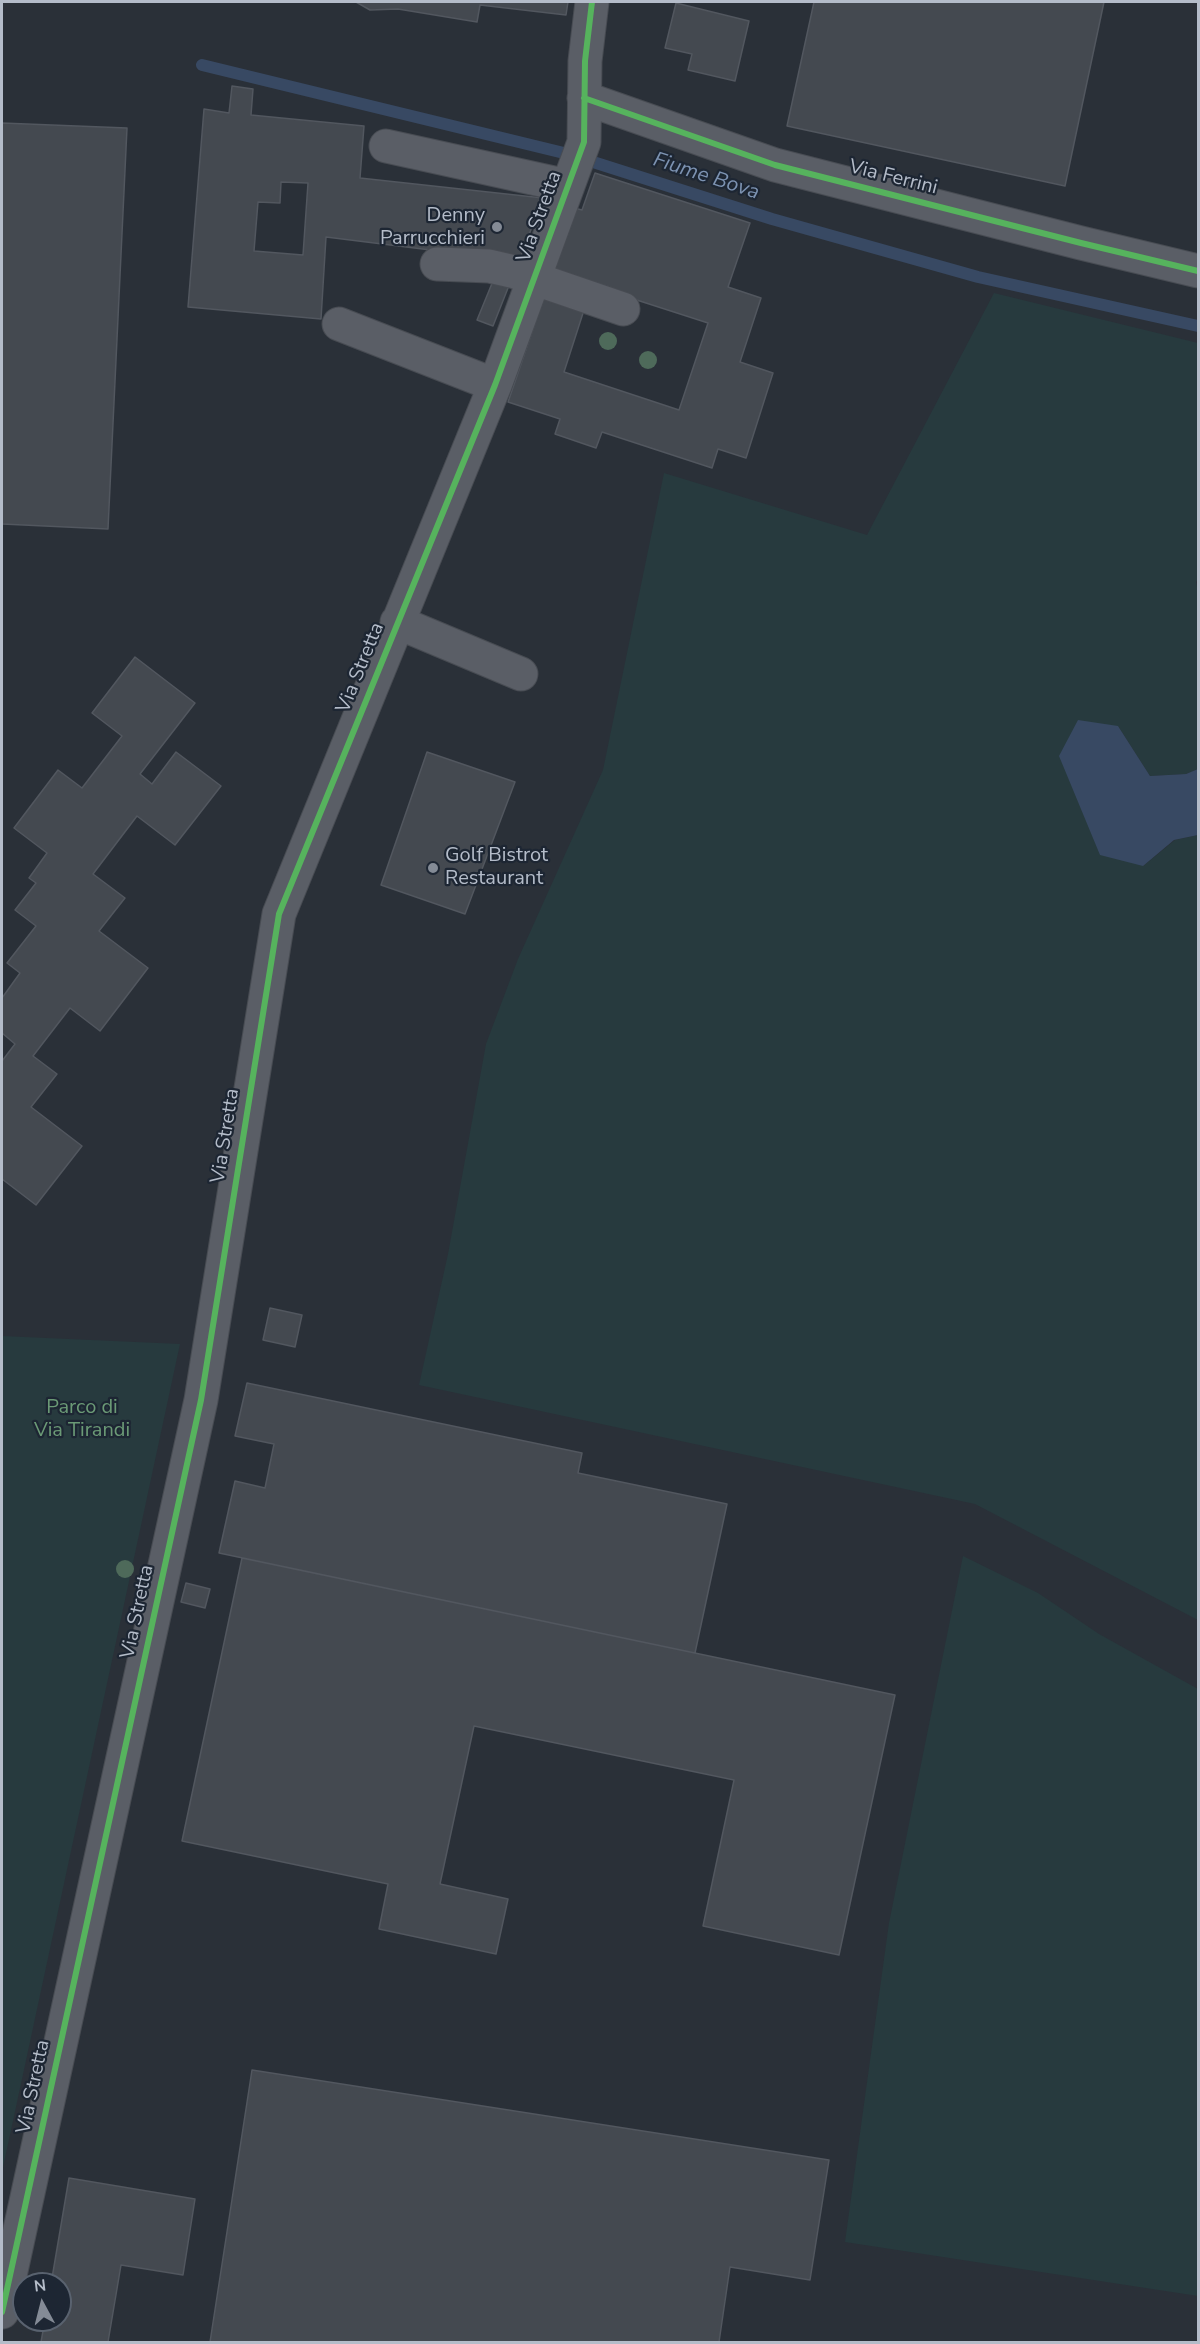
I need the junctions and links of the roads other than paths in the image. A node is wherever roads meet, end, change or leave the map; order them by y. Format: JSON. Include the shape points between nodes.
{"nodes":[{"id":1,"x":592,"y":2,"type":"edge"},
{"id":2,"x":584,"y":98,"type":"junction"},
{"id":3,"x":386,"y":146,"type":"dead end"},
{"id":4,"x":568,"y":186,"type":"junction"},
{"id":5,"x":437,"y":264,"type":"dead end"},
{"id":6,"x":1198,"y":271,"type":"edge"},
{"id":7,"x":535,"y":278,"type":"junction"},
{"id":8,"x":623,"y":309,"type":"dead end"},
{"id":9,"x":339,"y":324,"type":"dead end"},
{"id":10,"x":495,"y":386,"type":"junction"},
{"id":11,"x":397,"y":622,"type":"junction"},
{"id":12,"x":521,"y":674,"type":"dead end"},
{"id":13,"x":2,"y":2312,"type":"edge"}],
"edges":[{"from":1,"to":2,"type":"street","name":"Via Stretta"},
{"from":2,"to":4,"type":"street","name":"Via Stretta","via":[[584,142]]},
{"from":2,"to":6,"type":"street","name":"Via Ferrini","via":[[775,165]]},
{"from":3,"to":4,"type":"street","name":"Via Stretta"},
{"from":4,"to":7,"type":"street","name":"Via Stretta"},
{"from":5,"to":7,"type":"street","via":[[489,266]]},
{"from":7,"to":8,"type":"street"},
{"from":7,"to":10,"type":"street","name":"Via Stretta"},
{"from":9,"to":10,"type":"street"},
{"from":10,"to":11,"type":"street","name":"Via Stretta"},
{"from":11,"to":12,"type":"street"},
{"from":11,"to":13,"type":"street","name":"Via Stretta","via":[[279,914],[201,1400]]}]}
